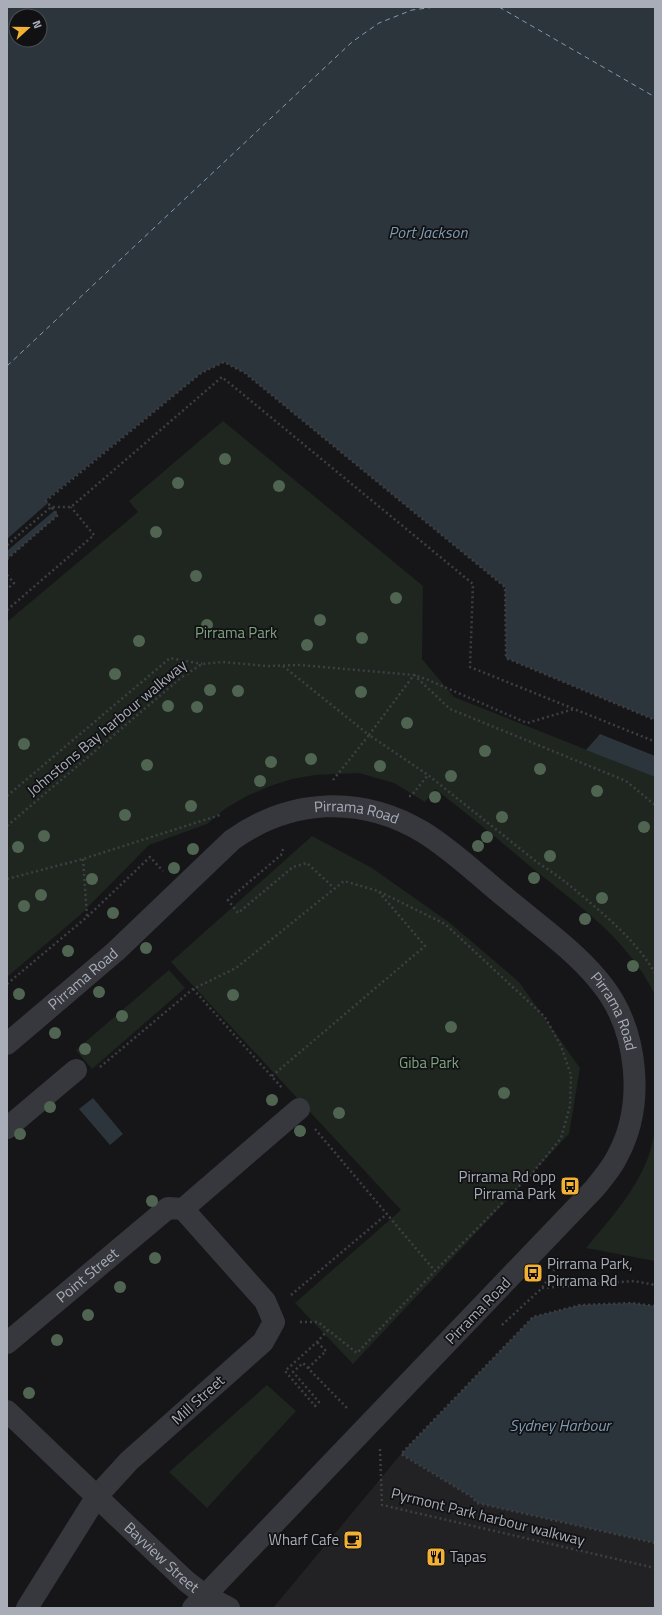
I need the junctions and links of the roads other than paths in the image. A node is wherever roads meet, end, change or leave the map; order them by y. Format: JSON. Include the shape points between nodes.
{"nodes":[{"id":1,"x":7,"y":1044,"type":"edge"},
{"id":2,"x":76,"y":1070,"type":"road end"},
{"id":3,"x":299,"y":1109,"type":"road end"},
{"id":4,"x":7,"y":1128,"type":"edge"},
{"id":5,"x":176,"y":1208,"type":"junction"},
{"id":6,"x":7,"y":1343,"type":"edge"},
{"id":7,"x":7,"y":1411,"type":"edge"},
{"id":8,"x":97,"y":1496,"type":"junction"},
{"id":9,"x":27,"y":1608,"type":"edge"},
{"id":10,"x":193,"y":1608,"type":"edge"},
{"id":11,"x":229,"y":1608,"type":"edge"}],
"edges":[{"from":1,"to":10,"type":"street","name":"Pirrama Road","via":[[116,951],[232,840],[276,816],[330,805],[367,809],[386,815],[417,829],[440,844],[586,966],[612,998],[622,1018],[632,1057],[634,1100],[624,1139],[617,1157],[606,1174]]},
{"from":2,"to":4,"type":"street"},
{"from":3,"to":5,"type":"street","name":"Point Street"},
{"from":5,"to":6,"type":"street","name":"Point Street"},
{"from":5,"to":8,"type":"street","name":"Mill Street","via":[[265,1301],[272,1318],[263,1342],[129,1461]]},
{"from":7,"to":8,"type":"street"},
{"from":8,"to":9,"type":"street","name":"Mill Street"},
{"from":8,"to":11,"type":"street","name":"Bayview Street","bridge":true,"via":[[186,1581],[204,1595]]}]}
